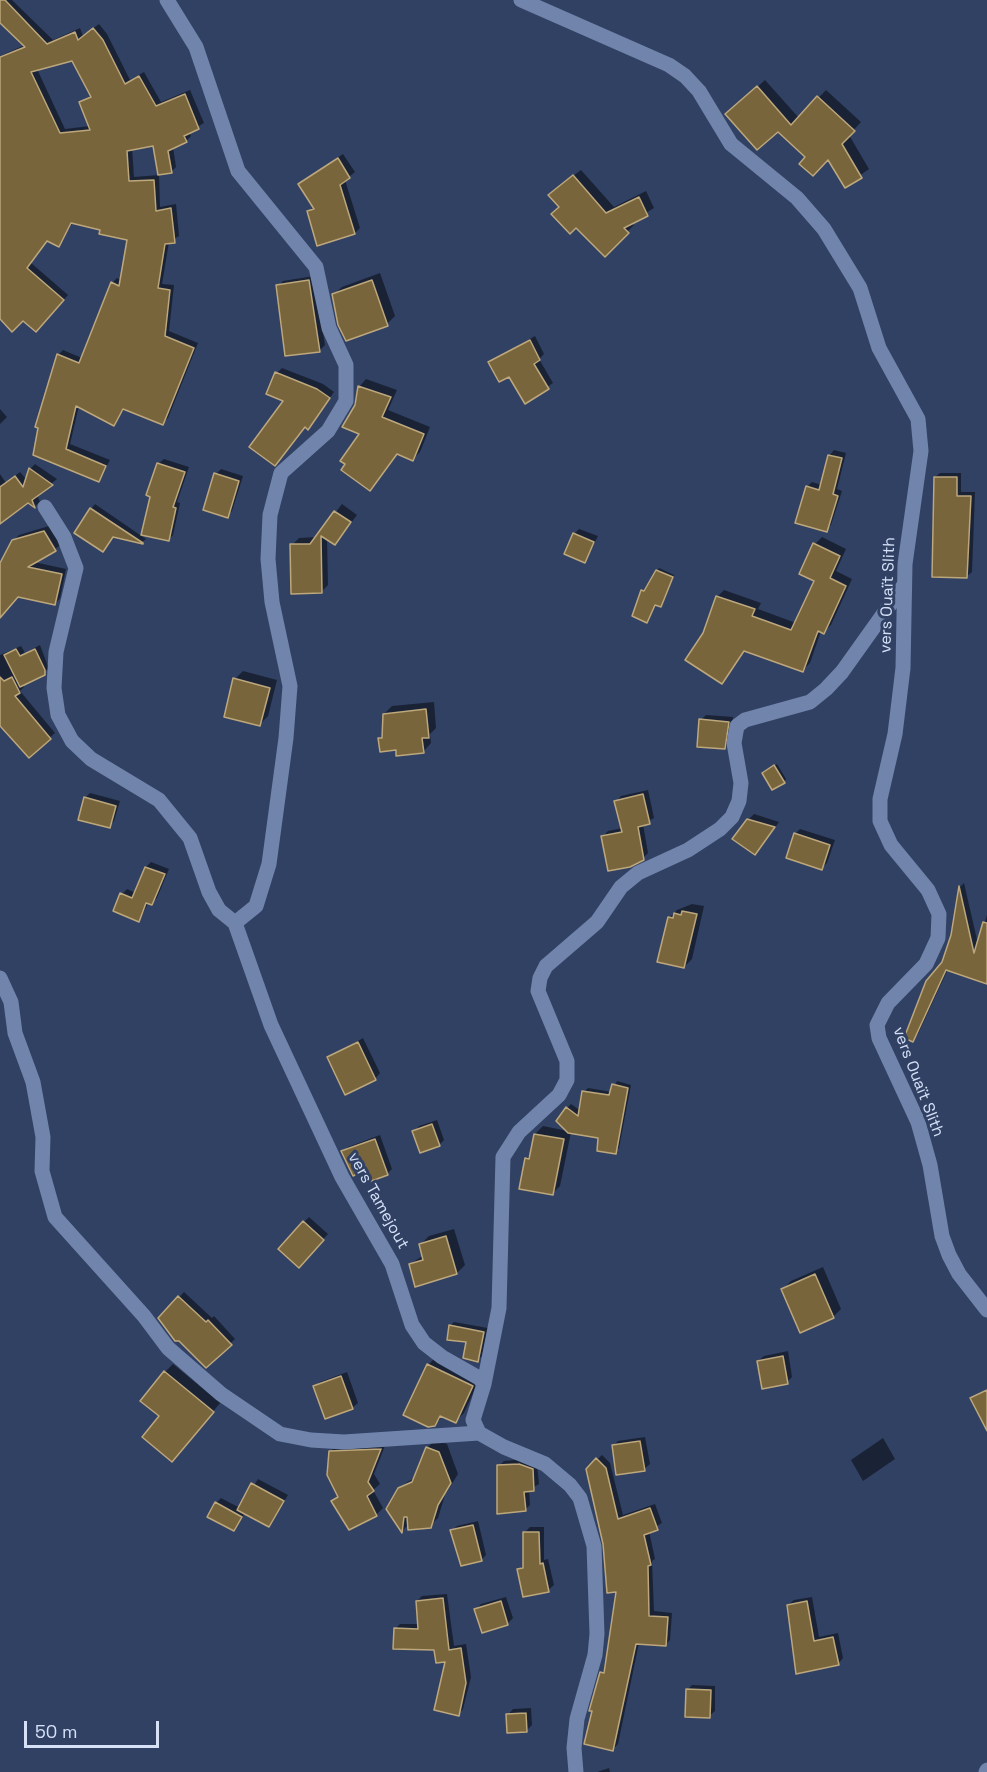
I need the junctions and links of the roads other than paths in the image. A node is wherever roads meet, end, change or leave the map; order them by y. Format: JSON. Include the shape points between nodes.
{"nodes":[{"id":1,"x":167,"y":0,"type":"edge"},
{"id":2,"x":521,"y":0,"type":"edge"},
{"id":3,"x":45,"y":507,"type":"dead end"},
{"id":4,"x":904,"y":585,"type":"junction"},
{"id":5,"x":235,"y":923,"type":"junction"},
{"id":6,"x":0,"y":978,"type":"edge"},
{"id":7,"x":987,"y":1310,"type":"edge"},
{"id":8,"x":484,"y":1384,"type":"junction"},
{"id":9,"x":479,"y":1432,"type":"junction"},
{"id":10,"x":576,"y":1772,"type":"edge"}],
"edges":[{"from":1,"to":5,"type":"street","via":[[195,47],[238,171],[316,267],[329,328],[346,365],[346,401],[328,431],[282,472],[270,514],[268,559],[272,602],[290,686],[286,738],[268,864],[256,906]]},
{"from":2,"to":4,"type":"street","name":"vers Ouaït Slith","via":[[669,65],[685,76],[699,91],[731,144],[797,198],[824,229],[860,288],[879,348],[918,419],[921,451]]},
{"from":3,"to":5,"type":"street","via":[[64,537],[76,568],[56,652],[54,688],[58,715],[72,741],[91,759],[159,800],[190,838],[219,910]]},
{"from":4,"to":7,"type":"street","name":"vers Ouaït Slith","via":[[903,668],[895,734],[880,799],[880,821],[891,845],[928,890],[939,914],[938,938],[926,964],[881,1012],[879,1038],[918,1122],[949,1255]]},
{"from":4,"to":8,"type":"street","via":[[826,689],[810,702],[745,720],[737,726],[734,743],[741,783],[732,817],[688,850],[638,873],[621,887],[597,922],[546,966],[538,991],[567,1061],[567,1080],[559,1095],[519,1132],[503,1157],[499,1308]]},
{"from":5,"to":8,"type":"street","name":"vers Tamejout","via":[[271,1025],[342,1177],[392,1264],[412,1325],[424,1343]]},
{"from":6,"to":9,"type":"street","via":[[11,1002],[15,1033],[33,1082],[43,1137],[42,1171],[55,1217],[168,1348],[221,1394],[280,1434],[344,1442]]},
{"from":8,"to":9,"type":"street","via":[[473,1420]]},
{"from":9,"to":10,"type":"street","via":[[545,1464],[580,1498],[589,1522],[594,1546],[597,1634],[578,1719]]}]}
